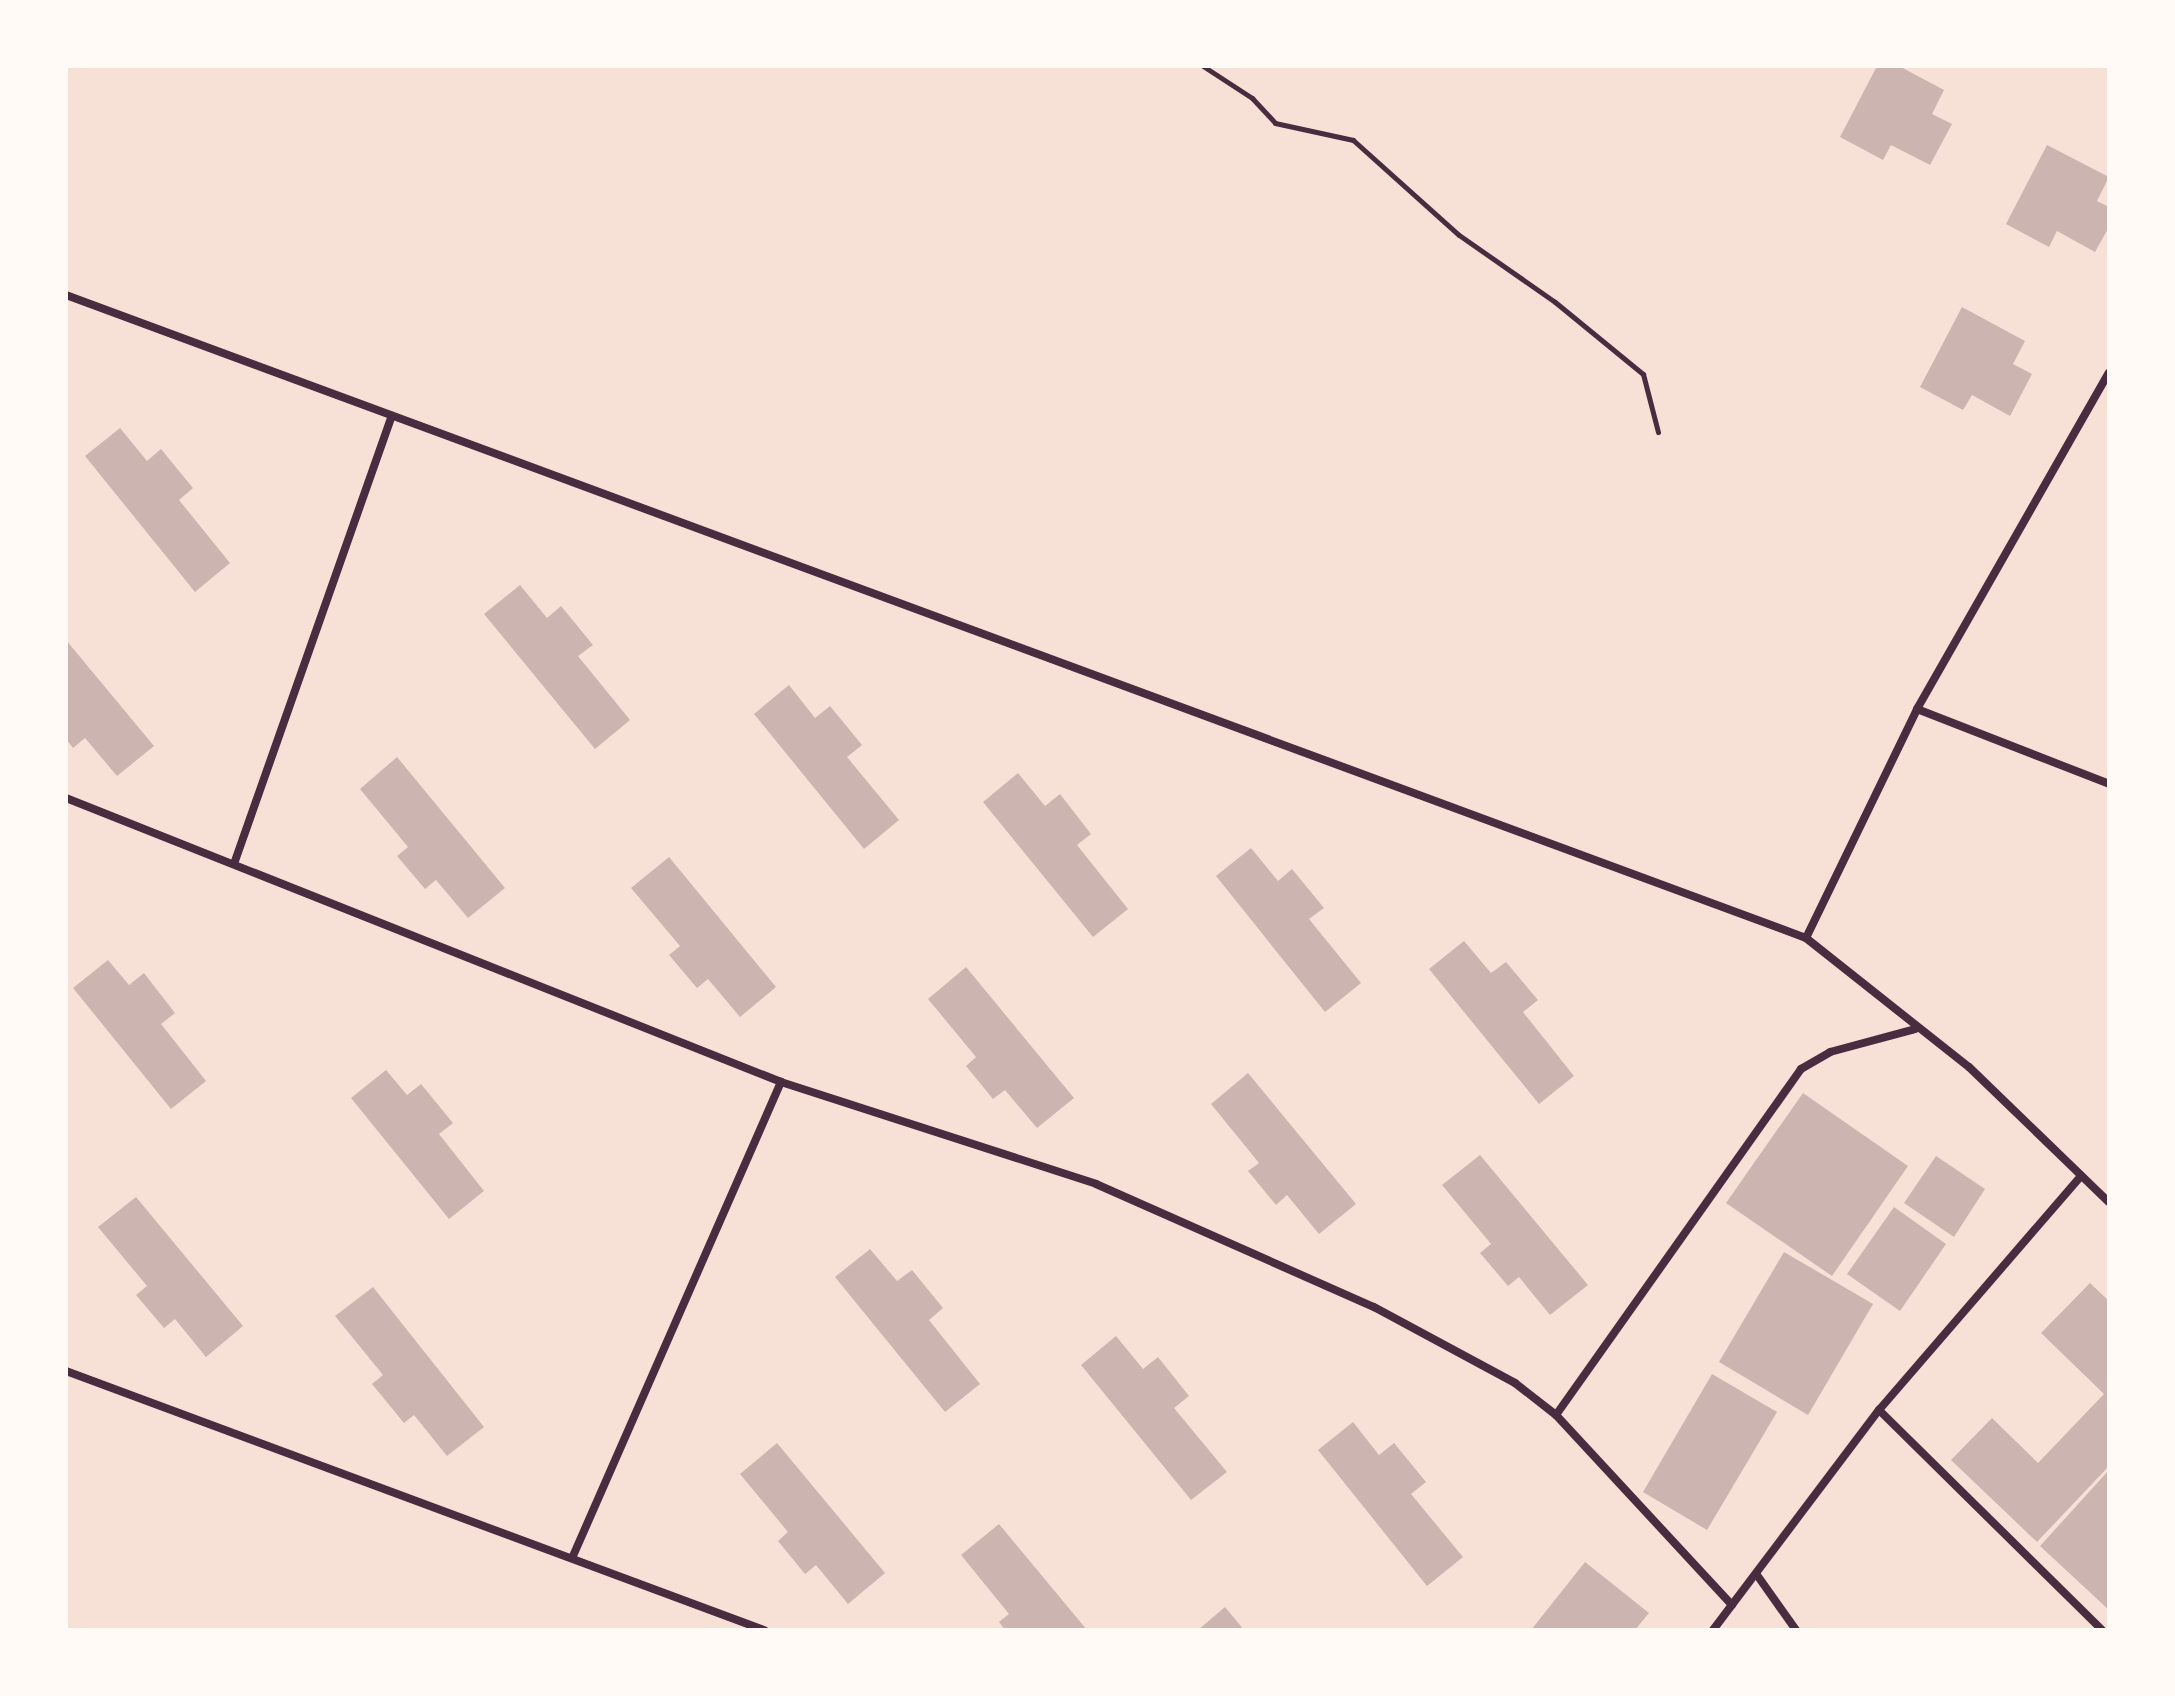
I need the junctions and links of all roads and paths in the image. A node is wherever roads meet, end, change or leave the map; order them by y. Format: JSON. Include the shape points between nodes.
{"nodes":[{"id":1,"x":1203,"y":66,"type":"edge"},
{"id":2,"x":66,"y":295,"type":"edge"},
{"id":3,"x":2109,"y":373,"type":"edge"},
{"id":4,"x":392,"y":416,"type":"junction"},
{"id":5,"x":1658,"y":432,"type":"dead end"},
{"id":6,"x":1917,"y":709,"type":"junction"},
{"id":7,"x":2109,"y":784,"type":"edge"},
{"id":8,"x":66,"y":798,"type":"edge"},
{"id":9,"x":235,"y":861,"type":"junction"},
{"id":10,"x":1806,"y":938,"type":"junction"},
{"id":11,"x":1915,"y":1029,"type":"junction"},
{"id":12,"x":781,"y":1082,"type":"junction"},
{"id":13,"x":2081,"y":1176,"type":"junction"},
{"id":14,"x":2109,"y":1202,"type":"edge"},
{"id":15,"x":66,"y":1371,"type":"edge"},
{"id":16,"x":1879,"y":1410,"type":"junction"},
{"id":17,"x":1556,"y":1415,"type":"junction"},
{"id":18,"x":573,"y":1556,"type":"junction"},
{"id":19,"x":1757,"y":1575,"type":"junction"},
{"id":20,"x":1732,"y":1605,"type":"junction"},
{"id":21,"x":764,"y":1630,"type":"edge"},
{"id":22,"x":1713,"y":1630,"type":"edge"},
{"id":23,"x":1796,"y":1630,"type":"edge"},
{"id":24,"x":2102,"y":1630,"type":"edge"}],
"edges":[{"from":1,"to":5,"type":"path","via":[[1252,98],[1275,123],[1353,140],[1459,235],[1555,302],[1643,374]]},
{"from":2,"to":4,"type":"street"},
{"from":3,"to":6,"type":"street"},
{"from":4,"to":9,"type":"street"},
{"from":4,"to":10,"type":"street"},
{"from":6,"to":7,"type":"street"},
{"from":6,"to":10,"type":"street"},
{"from":8,"to":9,"type":"street"},
{"from":9,"to":12,"type":"street"},
{"from":10,"to":11,"type":"street"},
{"from":11,"to":13,"type":"street","via":[[1969,1067]]},
{"from":11,"to":17,"type":"street","via":[[1830,1052],[1801,1069]]},
{"from":12,"to":17,"type":"street","via":[[1096,1184],[1374,1307],[1515,1383]]},
{"from":12,"to":18,"type":"street"},
{"from":13,"to":14,"type":"street"},
{"from":13,"to":16,"type":"street"},
{"from":15,"to":18,"type":"street"},
{"from":16,"to":19,"type":"street"},
{"from":16,"to":24,"type":"street"},
{"from":17,"to":20,"type":"street"},
{"from":18,"to":21,"type":"street"},
{"from":19,"to":20,"type":"street"},
{"from":19,"to":23,"type":"street"},
{"from":20,"to":22,"type":"street"}]}
